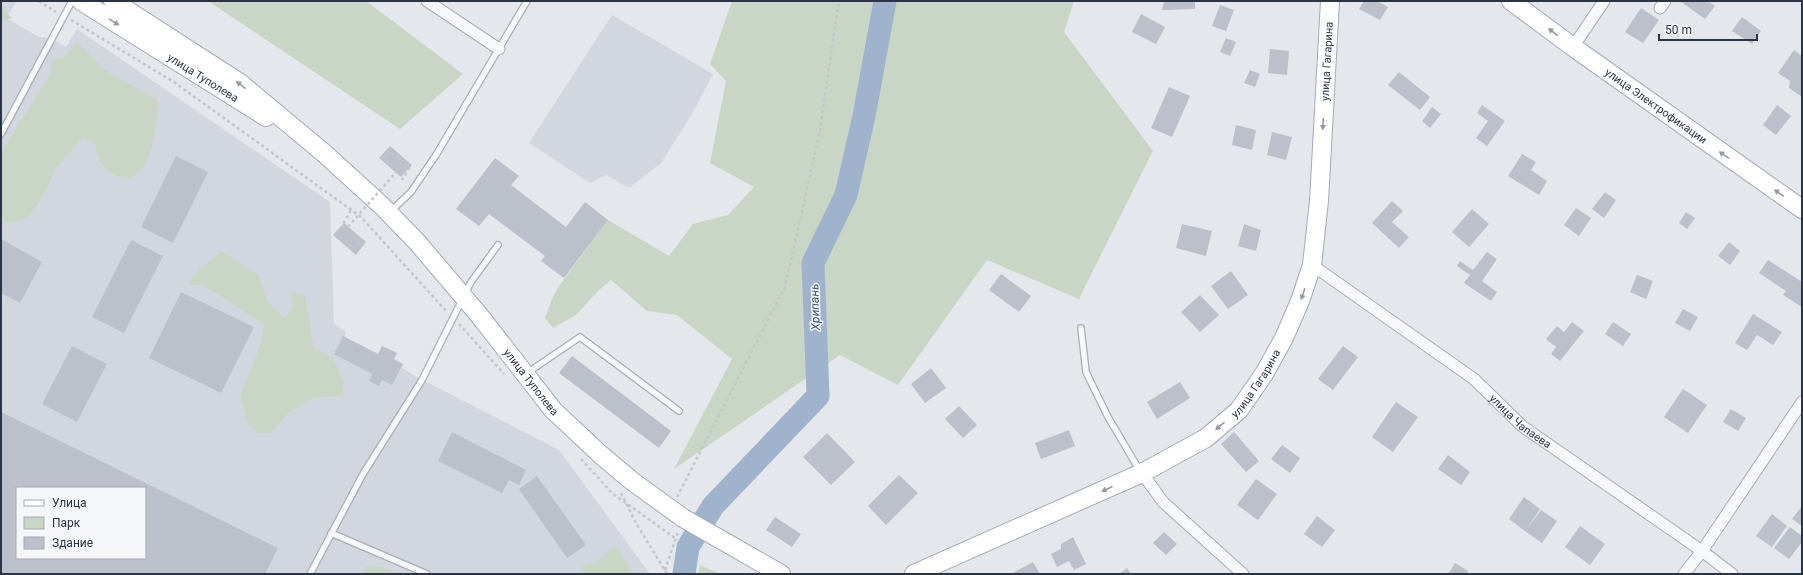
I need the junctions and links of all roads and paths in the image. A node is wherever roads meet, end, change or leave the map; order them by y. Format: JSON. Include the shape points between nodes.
{"nodes":[{"id":1,"x":39,"y":1,"type":"edge"},
{"id":2,"x":72,"y":1,"type":"edge"},
{"id":3,"x":81,"y":1,"type":"edge"},
{"id":4,"x":113,"y":1,"type":"edge"},
{"id":5,"x":427,"y":1,"type":"edge"},
{"id":6,"x":527,"y":1,"type":"edge"},
{"id":7,"x":839,"y":1,"type":"edge"},
{"id":8,"x":1330,"y":1,"type":"edge"},
{"id":9,"x":1511,"y":1,"type":"edge"},
{"id":10,"x":1604,"y":1,"type":"edge"},
{"id":11,"x":64,"y":17,"type":"junction"},
{"id":12,"x":1573,"y":47,"type":"junction"},
{"id":13,"x":499,"y":49,"type":"junction"},
{"id":14,"x":1,"y":134,"type":"edge"},
{"id":15,"x":325,"y":154,"type":"junction"},
{"id":16,"x":402,"y":180,"type":"dead end"},
{"id":17,"x":351,"y":210,"type":"junction"},
{"id":18,"x":1802,"y":210,"type":"edge"},
{"id":19,"x":389,"y":213,"type":"junction"},
{"id":20,"x":498,"y":245,"type":"dead end"},
{"id":21,"x":1312,"y":265,"type":"junction"},
{"id":22,"x":464,"y":298,"type":"junction"},
{"id":23,"x":453,"y":318,"type":"junction"},
{"id":24,"x":1081,"y":328,"type":"dead end"},
{"id":25,"x":525,"y":374,"type":"junction"},
{"id":26,"x":506,"y":377,"type":"dead end"},
{"id":27,"x":1802,"y":402,"type":"edge"},
{"id":28,"x":678,"y":411,"type":"dead end"},
{"id":29,"x":580,"y":458,"type":"dead end"},
{"id":30,"x":1142,"y":473,"type":"junction"},
{"id":31,"x":619,"y":490,"type":"dead end"},
{"id":32,"x":627,"y":504,"type":"junction"},
{"id":33,"x":677,"y":513,"type":"junction"},
{"id":34,"x":331,"y":534,"type":"junction"},
{"id":35,"x":675,"y":538,"type":"junction"},
{"id":36,"x":1702,"y":551,"type":"junction"},
{"id":37,"x":770,"y":568,"type":"edge"},
{"id":38,"x":938,"y":568,"type":"edge"},
{"id":39,"x":665,"y":570,"type":"junction"},
{"id":40,"x":310,"y":574,"type":"edge"},
{"id":41,"x":427,"y":574,"type":"edge"},
{"id":42,"x":667,"y":574,"type":"edge"},
{"id":43,"x":914,"y":574,"type":"edge"},
{"id":44,"x":1243,"y":574,"type":"edge"},
{"id":45,"x":1684,"y":574,"type":"edge"},
{"id":46,"x":1732,"y":574,"type":"edge"}],
"edges":[{"from":1,"to":11,"type":"path"},
{"from":2,"to":11,"type":"lane"},
{"from":3,"to":15,"type":"main road","name":"улица Туполева","one_way":true},
{"from":15,"to":4,"type":"main road","name":"улица Туполева","one_way":true,"via":[[240,84]]},
{"from":5,"to":13,"type":"street"},
{"from":6,"to":13,"type":"lane"},
{"from":7,"to":33,"type":"path","via":[[819,135],[785,287]]},
{"from":8,"to":21,"type":"main road","name":"улица Гагарина","one_way":true,"via":[[1319,201]]},
{"from":12,"to":9,"type":"main road","name":"улица Электрофикации","one_way":true},
{"from":10,"to":12,"type":"street"},
{"from":11,"to":14,"type":"lane"},
{"from":11,"to":17,"type":"path","via":[[174,82]]},
{"from":18,"to":12,"type":"main road","name":"улица Электрофикации","one_way":true},
{"from":13,"to":19,"type":"lane","via":[[436,155],[411,192]]},
{"from":15,"to":19,"type":"main road","name":"улица Туполева"},
{"from":16,"to":17,"type":"path","bridge":true,"via":[[410,167],[390,151],[384,158],[398,170],[340,236],[354,248],[360,241],[342,226]]},
{"from":17,"to":23,"type":"path","via":[[361,217]]},
{"from":19,"to":22,"type":"main road","name":"улица Туполева"},
{"from":20,"to":22,"type":"lane","via":[[471,282]]},
{"from":21,"to":30,"type":"main road","name":"улица Гагарина","one_way":true,"via":[[1284,338],[1264,374],[1239,410],[1206,438]]},
{"from":21,"to":36,"type":"street","name":"улица Чапаева","via":[[1474,379],[1522,426]]},
{"from":22,"to":23,"type":"lane"},
{"from":22,"to":25,"type":"main road","name":"улица Туполева"},
{"from":23,"to":26,"type":"path"},
{"from":23,"to":34,"type":"lane","via":[[420,385],[363,474]]},
{"from":24,"to":30,"type":"lane","via":[[1086,372],[1108,417]]},
{"from":25,"to":28,"type":"lane","via":[[580,337]]},
{"from":25,"to":33,"type":"main road","name":"улица Туполева","via":[[553,410],[601,455]]},
{"from":27,"to":36,"type":"street"},
{"from":29,"to":32,"type":"path","via":[[612,493]]},
{"from":30,"to":38,"type":"main road","name":"улица Гагарина","one_way":true},
{"from":30,"to":44,"type":"street","via":[[1163,502]]},
{"from":31,"to":32,"type":"path"},
{"from":32,"to":35,"type":"path"},
{"from":32,"to":39,"type":"path"},
{"from":33,"to":35,"type":"path"},
{"from":33,"to":37,"type":"main road","name":"улица Туполева"},
{"from":34,"to":40,"type":"lane"},
{"from":34,"to":41,"type":"lane"},
{"from":35,"to":39,"type":"path"},
{"from":36,"to":45,"type":"street"},
{"from":36,"to":46,"type":"street","name":"улица Чапаева"},
{"from":38,"to":43,"type":"main road","name":"улица Гагарина"},
{"from":39,"to":42,"type":"path"}]}
